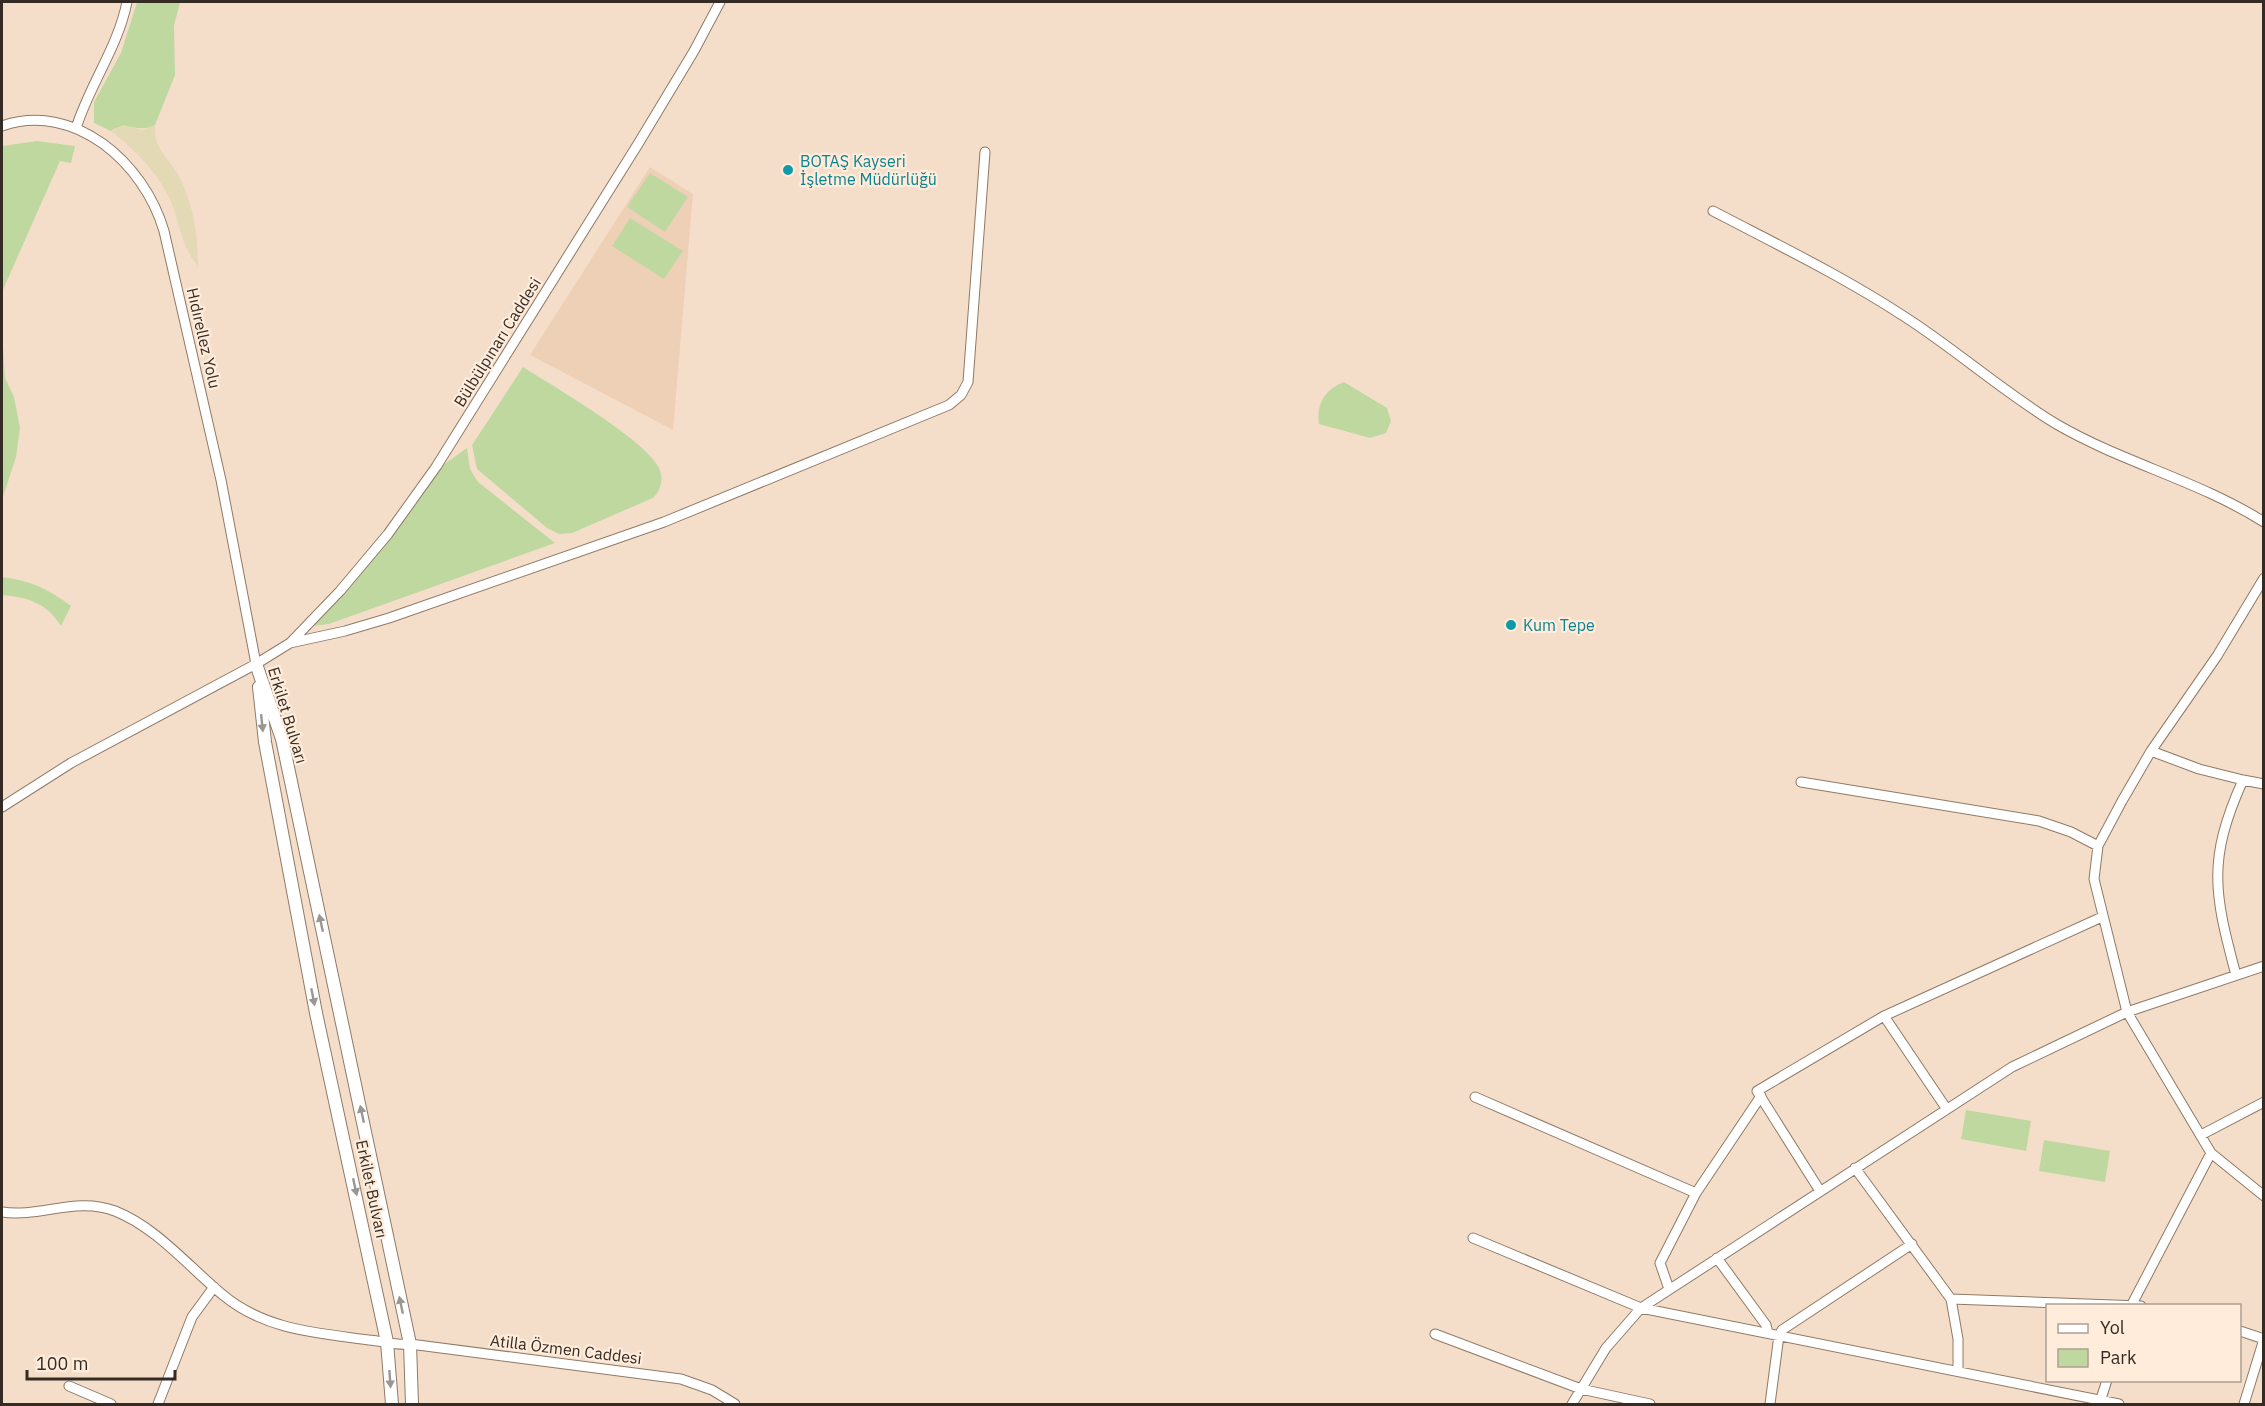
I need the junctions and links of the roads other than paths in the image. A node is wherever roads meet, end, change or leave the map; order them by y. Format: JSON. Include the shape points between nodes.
{"nodes":[{"id":1,"x":127,"y":2,"type":"edge"},
{"id":2,"x":720,"y":2,"type":"edge"},
{"id":3,"x":2,"y":126,"type":"edge"},
{"id":4,"x":76,"y":128,"type":"junction"},
{"id":5,"x":985,"y":152,"type":"dead end"},
{"id":6,"x":1713,"y":211,"type":"dead end"},
{"id":7,"x":2264,"y":522,"type":"edge"},
{"id":8,"x":2264,"y":578,"type":"edge"},
{"id":9,"x":290,"y":643,"type":"junction"},
{"id":10,"x":256,"y":664,"type":"junction"},
{"id":11,"x":2151,"y":752,"type":"junction"},
{"id":12,"x":2243,"y":780,"type":"junction"},
{"id":13,"x":1801,"y":782,"type":"dead end"},
{"id":14,"x":2264,"y":784,"type":"edge"},
{"id":15,"x":2,"y":807,"type":"edge"},
{"id":16,"x":2098,"y":846,"type":"junction"},
{"id":17,"x":2102,"y":917,"type":"junction"},
{"id":18,"x":2264,"y":966,"type":"edge"},
{"id":19,"x":2236,"y":975,"type":"junction"},
{"id":20,"x":2127,"y":1012,"type":"junction"},
{"id":21,"x":1884,"y":1016,"type":"junction"},
{"id":22,"x":1475,"y":1096,"type":"dead end"},
{"id":23,"x":1761,"y":1096,"type":"junction"},
{"id":24,"x":2264,"y":1102,"type":"edge"},
{"id":25,"x":1946,"y":1108,"type":"junction"},
{"id":26,"x":2201,"y":1135,"type":"junction"},
{"id":27,"x":2211,"y":1153,"type":"junction"},
{"id":28,"x":1855,"y":1168,"type":"junction"},
{"id":29,"x":1820,"y":1191,"type":"junction"},
{"id":30,"x":1696,"y":1194,"type":"junction"},
{"id":31,"x":2264,"y":1196,"type":"edge"},
{"id":32,"x":2,"y":1212,"type":"edge"},
{"id":33,"x":1473,"y":1238,"type":"dead end"},
{"id":34,"x":1912,"y":1244,"type":"junction"},
{"id":35,"x":1717,"y":1258,"type":"junction"},
{"id":36,"x":214,"y":1287,"type":"junction"},
{"id":37,"x":1669,"y":1289,"type":"junction"},
{"id":38,"x":1950,"y":1299,"type":"junction"},
{"id":39,"x":2104,"y":1304,"type":"edge"},
{"id":40,"x":2136,"y":1304,"type":"edge"},
{"id":41,"x":1641,"y":1308,"type":"junction"},
{"id":42,"x":2241,"y":1331,"type":"edge"},
{"id":43,"x":1768,"y":1333,"type":"junction"},
{"id":44,"x":1435,"y":1334,"type":"dead end"},
{"id":45,"x":1779,"y":1335,"type":"junction"},
{"id":46,"x":2264,"y":1339,"type":"edge"},
{"id":47,"x":387,"y":1342,"type":"junction"},
{"id":48,"x":410,"y":1344,"type":"junction"},
{"id":49,"x":1958,"y":1370,"type":"junction"},
{"id":50,"x":2106,"y":1382,"type":"edge"},
{"id":51,"x":69,"y":1386,"type":"dead end"},
{"id":52,"x":1581,"y":1389,"type":"junction"},
{"id":53,"x":2100,"y":1402,"type":"edge"},
{"id":54,"x":111,"y":1404,"type":"edge"},
{"id":55,"x":158,"y":1404,"type":"edge"},
{"id":56,"x":392,"y":1404,"type":"edge"},
{"id":57,"x":412,"y":1404,"type":"edge"},
{"id":58,"x":735,"y":1404,"type":"edge"},
{"id":59,"x":1572,"y":1404,"type":"edge"},
{"id":60,"x":1650,"y":1404,"type":"edge"},
{"id":61,"x":1770,"y":1404,"type":"edge"},
{"id":62,"x":2119,"y":1404,"type":"edge"},
{"id":63,"x":2244,"y":1404,"type":"edge"}],
"edges":[{"from":1,"to":4,"type":"street","via":[[116,41],[90,88]]},
{"from":2,"to":9,"type":"street","name":"Bülbülpınarı Caddesi","via":[[638,144],[424,485],[364,564]]},
{"from":3,"to":4,"type":"street","name":"Hıdırellez Yolu","via":[[39,120]]},
{"from":4,"to":10,"type":"street","name":"Hıdırellez Yolu","via":[[122,160],[148,194],[161,221],[220,480]]},
{"from":5,"to":9,"type":"street","via":[[968,382],[955,401],[664,522],[389,618]]},
{"from":6,"to":7,"type":"street","via":[[1890,307],[2059,425],[2216,495]]},
{"from":8,"to":11,"type":"street","via":[[2212,664]]},
{"from":9,"to":10,"type":"street","name":"Bülbülpınarı Caddesi"},
{"from":10,"to":15,"type":"street","name":"Bülbülpınarı Caddesi","via":[[71,764]]},
{"from":10,"to":47,"type":"main road","name":"Erkilet Bulvarı","one_way":true,"via":[[265,742],[316,1013]]},
{"from":48,"to":10,"type":"main road","name":"Erkilet Bulvarı","one_way":true,"via":[[282,739]]},
{"from":11,"to":12,"type":"street"},
{"from":11,"to":16,"type":"street"},
{"from":12,"to":14,"type":"street"},
{"from":12,"to":19,"type":"street","via":[[2225,823],[2216,872],[2221,919]]},
{"from":13,"to":16,"type":"street","via":[[2039,821]]},
{"from":16,"to":17,"type":"street","via":[[2094,879]]},
{"from":17,"to":20,"type":"street"},
{"from":17,"to":21,"type":"street"},
{"from":18,"to":19,"type":"street"},
{"from":19,"to":20,"type":"street"},
{"from":20,"to":25,"type":"street","via":[[2045,1049]]},
{"from":20,"to":26,"type":"street"},
{"from":21,"to":23,"type":"street","via":[[1758,1091]]},
{"from":21,"to":25,"type":"street"},
{"from":22,"to":30,"type":"street"},
{"from":23,"to":29,"type":"street"},
{"from":23,"to":30,"type":"street"},
{"from":24,"to":26,"type":"street"},
{"from":25,"to":28,"type":"street"},
{"from":26,"to":27,"type":"street"},
{"from":27,"to":31,"type":"street"},
{"from":27,"to":40,"type":"street"},
{"from":28,"to":29,"type":"street"},
{"from":28,"to":34,"type":"street"},
{"from":29,"to":35,"type":"street"},
{"from":30,"to":37,"type":"street","via":[[1660,1263]]},
{"from":32,"to":36,"type":"street","name":"Atilla Özmen Caddesi","via":[[26,1213],[82,1205],[113,1210],[142,1226]]},
{"from":33,"to":41,"type":"street"},
{"from":34,"to":38,"type":"street"},
{"from":34,"to":45,"type":"street"},
{"from":35,"to":37,"type":"street"},
{"from":35,"to":43,"type":"street"},
{"from":36,"to":47,"type":"street","name":"Atilla Özmen Caddesi","via":[[245,1310],[279,1325],[332,1337]]},
{"from":36,"to":55,"type":"street","via":[[192,1317]]},
{"from":37,"to":41,"type":"street"},
{"from":38,"to":39,"type":"street"},
{"from":38,"to":49,"type":"street","via":[[1958,1339]]},
{"from":41,"to":43,"type":"street"},
{"from":41,"to":52,"type":"street","via":[[1606,1348]]},
{"from":42,"to":46,"type":"street"},
{"from":43,"to":45,"type":"street"},
{"from":44,"to":52,"type":"street"},
{"from":45,"to":49,"type":"street"},
{"from":45,"to":61,"type":"street"},
{"from":46,"to":63,"type":"street"},
{"from":47,"to":48,"type":"street","name":"Atilla Özmen Caddesi","via":[[398,1346]]},
{"from":47,"to":56,"type":"main road","name":"Erkilet Bulvarı","one_way":true},
{"from":48,"to":57,"type":"main road","name":"Erkilet Bulvarı"},
{"from":48,"to":58,"type":"street","name":"Atilla Özmen Caddesi","via":[[681,1379]]},
{"from":49,"to":53,"type":"street"},
{"from":50,"to":53,"type":"street"},
{"from":51,"to":54,"type":"street"},
{"from":52,"to":59,"type":"street"},
{"from":52,"to":60,"type":"street"},
{"from":53,"to":62,"type":"street"}]}
